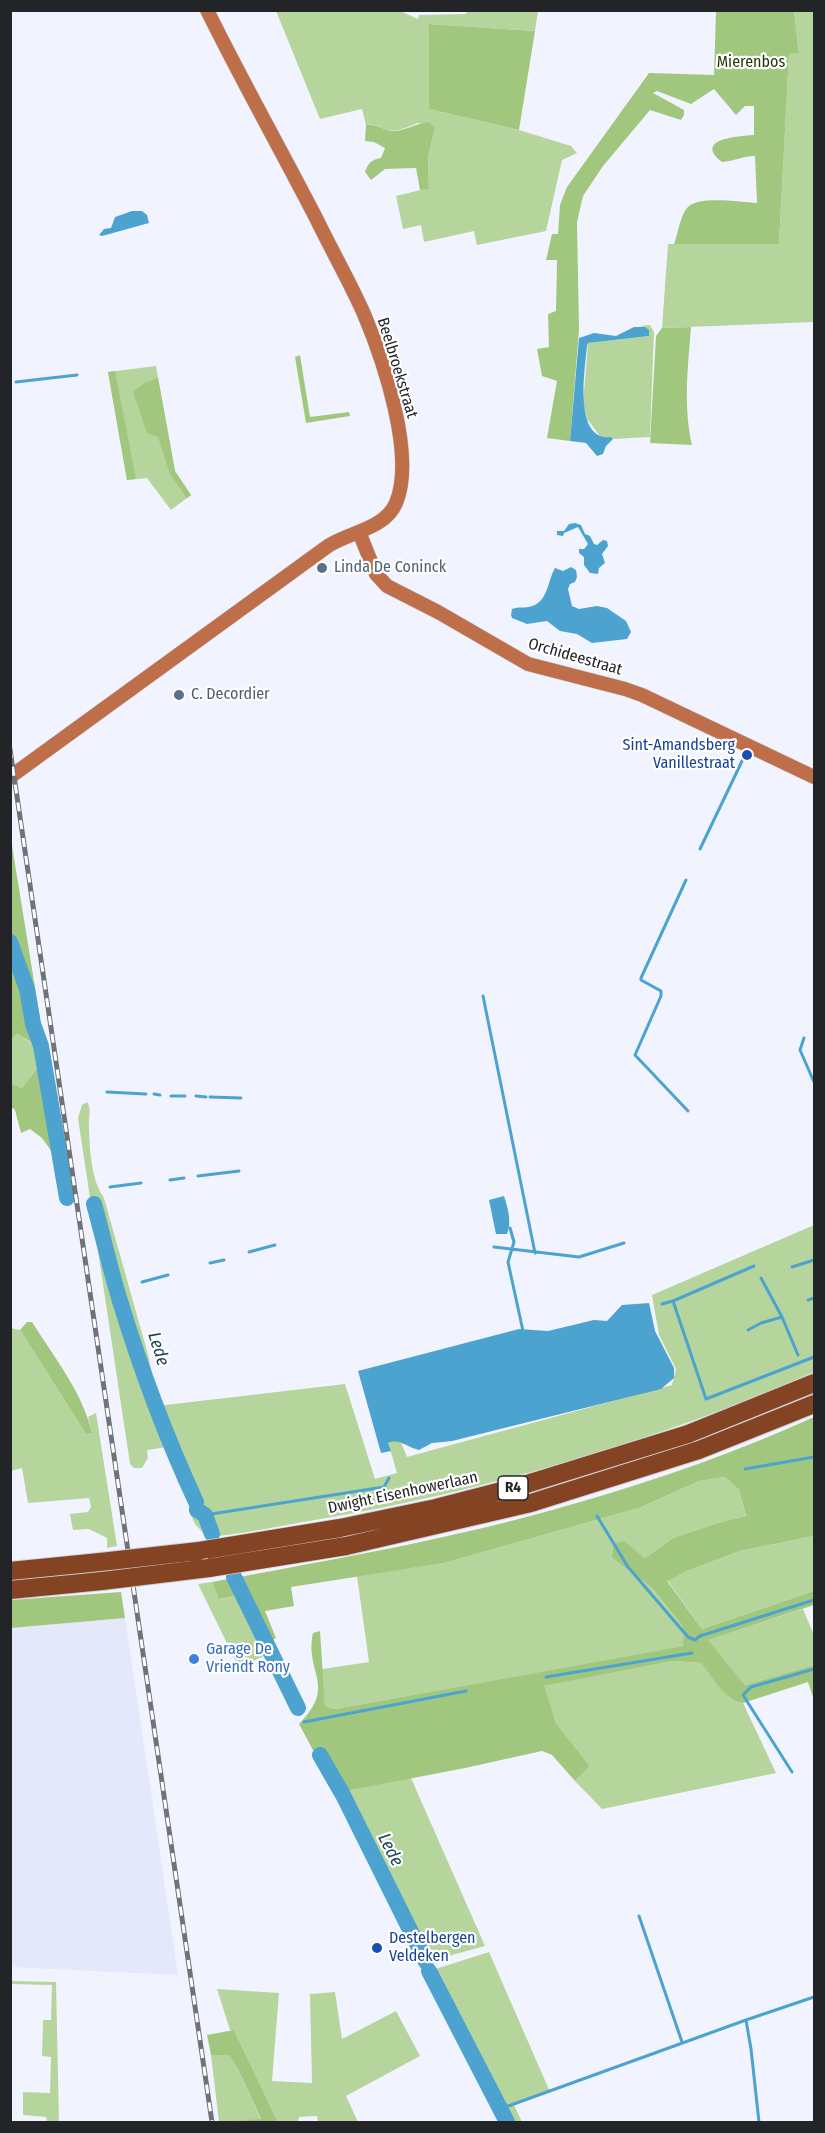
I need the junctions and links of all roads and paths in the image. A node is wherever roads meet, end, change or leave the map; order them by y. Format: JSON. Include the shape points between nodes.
{"nodes":[{"id":1,"x":207,"y":10,"type":"edge"},
{"id":2,"x":359,"y":532,"type":"junction"},
{"id":3,"x":12,"y":775,"type":"edge"},
{"id":4,"x":814,"y":777,"type":"edge"},
{"id":5,"x":814,"y":1383,"type":"edge"},
{"id":6,"x":814,"y":1404,"type":"edge"},
{"id":7,"x":10,"y":1571,"type":"edge"},
{"id":8,"x":10,"y":1590,"type":"edge"}],
"edges":[{"from":1,"to":2,"type":"street","name":"Beelbroekstraat","via":[[363,314],[392,396],[401,455],[396,504],[388,515]]},
{"from":2,"to":3,"type":"street","name":"Beelbroekstraat","via":[[328,546]]},
{"from":2,"to":4,"type":"street","name":"Orchideestraat","via":[[382,583],[528,664],[625,688]]},
{"from":5,"to":7,"type":"highway","name":"Dwight Eisenhowerlaan","number":"R4","bridge":true,"via":[[688,1434],[436,1508],[199,1551]]},
{"from":6,"to":8,"type":"highway","number":"R4","bridge":true,"via":[[699,1450],[531,1503],[346,1546],[209,1568]]}]}
